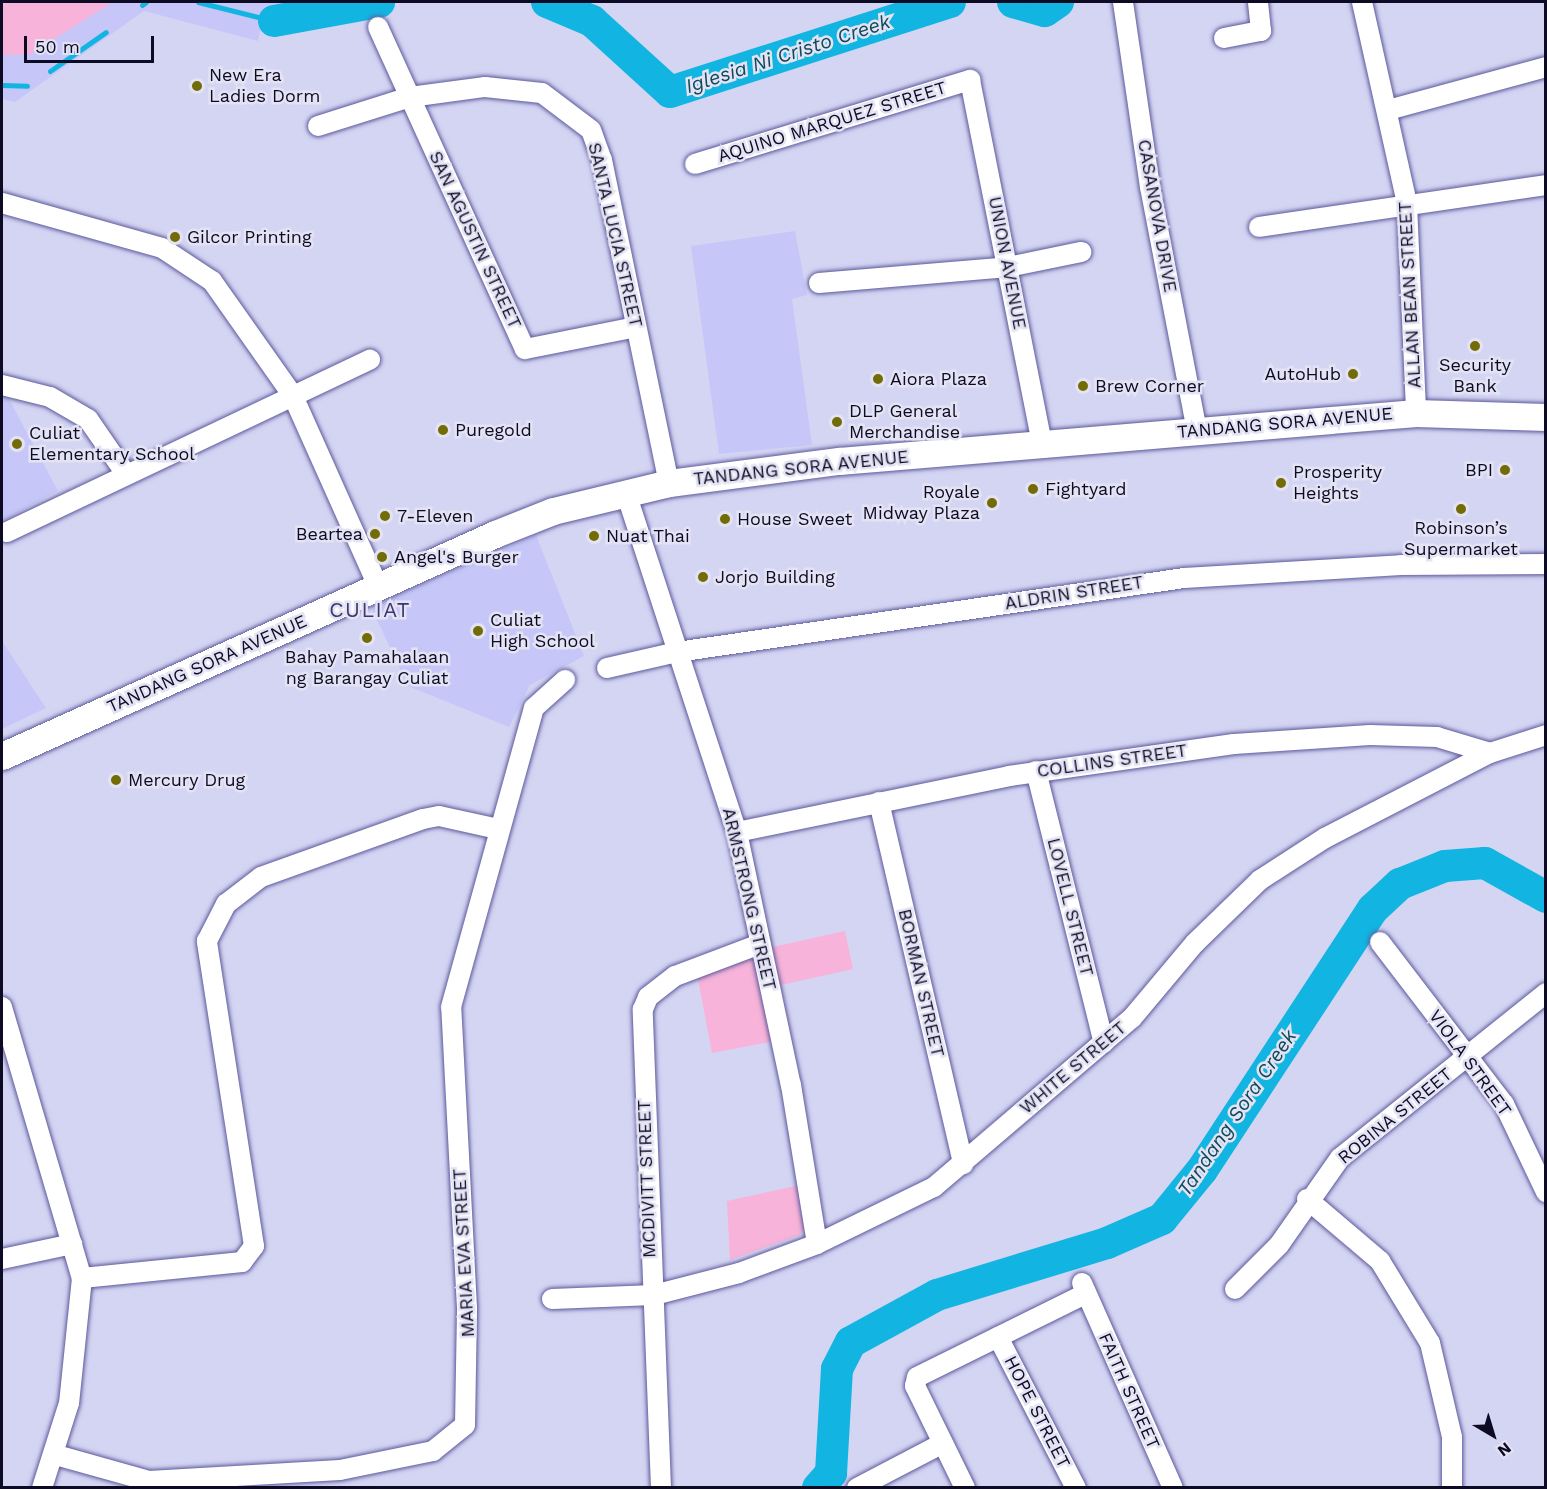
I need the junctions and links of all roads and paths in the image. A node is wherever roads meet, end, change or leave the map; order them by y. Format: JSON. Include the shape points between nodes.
{"nodes":[{"id":1,"x":1123,"y":2,"type":"edge"},
{"id":2,"x":1258,"y":2,"type":"edge"},
{"id":3,"x":1362,"y":2,"type":"edge"},
{"id":4,"x":378,"y":27,"type":"dead end"},
{"id":5,"x":1224,"y":38,"type":"dead end"},
{"id":6,"x":1545,"y":67,"type":"edge"},
{"id":7,"x":970,"y":80,"type":"joint"},
{"id":8,"x":410,"y":98,"type":"junction"},
{"id":9,"x":1388,"y":110,"type":"junction"},
{"id":10,"x":318,"y":126,"type":"dead end"},
{"id":11,"x":695,"y":164,"type":"dead end"},
{"id":12,"x":1545,"y":185,"type":"edge"},
{"id":13,"x":2,"y":203,"type":"edge"},
{"id":14,"x":1407,"y":204,"type":"junction"},
{"id":15,"x":1259,"y":227,"type":"dead end"},
{"id":16,"x":1081,"y":252,"type":"dead end"},
{"id":17,"x":1008,"y":267,"type":"junction"},
{"id":18,"x":819,"y":283,"type":"dead end"},
{"id":19,"x":636,"y":327,"type":"junction"},
{"id":20,"x":370,"y":360,"type":"dead end"},
{"id":21,"x":2,"y":384,"type":"edge"},
{"id":22,"x":292,"y":396,"type":"junction"},
{"id":23,"x":1416,"y":413,"type":"junction"},
{"id":24,"x":1545,"y":417,"type":"edge"},
{"id":25,"x":1197,"y":430,"type":"junction"},
{"id":26,"x":1042,"y":445,"type":"junction"},
{"id":27,"x":126,"y":474,"type":"junction"},
{"id":28,"x":669,"y":483,"type":"junction"},
{"id":29,"x":626,"y":493,"type":"junction"},
{"id":30,"x":8,"y":532,"type":"dead end"},
{"id":31,"x":1545,"y":564,"type":"edge"},
{"id":32,"x":378,"y":586,"type":"junction"},
{"id":33,"x":677,"y":652,"type":"junction"},
{"id":34,"x":608,"y":668,"type":"dead end"},
{"id":35,"x":565,"y":680,"type":"dead end"},
{"id":36,"x":1545,"y":735,"type":"edge"},
{"id":37,"x":1490,"y":753,"type":"junction"},
{"id":38,"x":2,"y":756,"type":"edge"},
{"id":39,"x":1036,"y":771,"type":"junction"},
{"id":40,"x":879,"y":802,"type":"junction"},
{"id":41,"x":498,"y":829,"type":"junction"},
{"id":42,"x":737,"y":832,"type":"junction"},
{"id":43,"x":1380,"y":942,"type":"dead end"},
{"id":44,"x":760,"y":944,"type":"junction"},
{"id":45,"x":1545,"y":993,"type":"edge"},
{"id":46,"x":2,"y":1008,"type":"edge"},
{"id":47,"x":1104,"y":1043,"type":"junction"},
{"id":48,"x":1468,"y":1057,"type":"junction"},
{"id":49,"x":963,"y":1164,"type":"junction"},
{"id":50,"x":1545,"y":1192,"type":"edge"},
{"id":51,"x":1307,"y":1199,"type":"junction"},
{"id":52,"x":72,"y":1244,"type":"junction"},
{"id":53,"x":817,"y":1244,"type":"junction"},
{"id":54,"x":2,"y":1259,"type":"edge"},
{"id":55,"x":82,"y":1278,"type":"junction"},
{"id":56,"x":1235,"y":1289,"type":"dead end"},
{"id":57,"x":654,"y":1295,"type":"junction"},
{"id":58,"x":552,"y":1299,"type":"dead end"},
{"id":59,"x":998,"y":1337,"type":"junction"},
{"id":60,"x":943,"y":1443,"type":"junction"},
{"id":61,"x":56,"y":1455,"type":"junction"},
{"id":62,"x":42,"y":1488,"type":"edge"},
{"id":63,"x":661,"y":1488,"type":"edge"},
{"id":64,"x":857,"y":1488,"type":"edge"},
{"id":65,"x":965,"y":1488,"type":"edge"},
{"id":66,"x":1076,"y":1488,"type":"edge"},
{"id":67,"x":1173,"y":1488,"type":"edge"},
{"id":68,"x":1452,"y":1488,"type":"edge"}],
"edges":[{"from":1,"to":25,"type":"street","name":"CASANOVA DRIVE","via":[[1150,188]]},
{"from":2,"to":5,"type":"street","via":[[1261,31]]},
{"from":3,"to":9,"type":"street","name":"ALLAN BEAN STREET"},
{"from":4,"to":8,"type":"street","name":"SAN AGUSTIN STREET"},
{"from":6,"to":9,"type":"street"},
{"from":7,"to":11,"type":"street","name":"AQUINO MARQUEZ STREET"},
{"from":7,"to":17,"type":"street","name":"UNION AVENUE"},
{"from":8,"to":10,"type":"street","name":"SANTA LUCIA STREET"},
{"from":8,"to":19,"type":"street","name":"SAN AGUSTIN STREET","via":[[525,349]]},
{"from":8,"to":19,"type":"street","name":"SANTA LUCIA STREET","via":[[485,87],[542,93],[591,130],[602,160]]},
{"from":9,"to":14,"type":"street","name":"ALLAN BEAN STREET"},
{"from":12,"to":14,"type":"street"},
{"from":13,"to":22,"type":"street","via":[[103,228],[162,248],[190,265],[238,313]]},
{"from":14,"to":15,"type":"street"},
{"from":14,"to":23,"type":"street","name":"ALLAN BEAN STREET"},
{"from":16,"to":17,"type":"street"},
{"from":17,"to":18,"type":"street"},
{"from":17,"to":26,"type":"street","name":"UNION AVENUE"},
{"from":19,"to":28,"type":"street","name":"SANTA LUCIA STREET"},
{"from":20,"to":22,"type":"street"},
{"from":21,"to":27,"type":"street","via":[[50,397],[88,418]]},
{"from":22,"to":27,"type":"street"},
{"from":22,"to":32,"type":"street"},
{"from":23,"to":24,"type":"main road","name":"TANDANG SORA AVENUE"},
{"from":23,"to":25,"type":"main road","name":"TANDANG SORA AVENUE"},
{"from":25,"to":26,"type":"main road","name":"TANDANG SORA AVENUE"},
{"from":26,"to":28,"type":"main road","name":"TANDANG SORA AVENUE","via":[[750,470]]},
{"from":27,"to":30,"type":"street"},
{"from":28,"to":29,"type":"main road","name":"TANDANG SORA AVENUE"},
{"from":29,"to":32,"type":"main road","name":"TANDANG SORA AVENUE","via":[[527,521]]},
{"from":29,"to":33,"type":"street","name":"ARMSTRONG STREET"},
{"from":31,"to":33,"type":"street","name":"ALDRIN STREET","via":[[1401,565],[1184,578]]},
{"from":32,"to":38,"type":"main road","name":"TANDANG SORA AVENUE"},
{"from":33,"to":34,"type":"street","name":"ALDRIN STREET"},
{"from":33,"to":42,"type":"street","name":"ARMSTRONG STREET"},
{"from":35,"to":41,"type":"street","name":"MARIA EVA STREET","via":[[534,708]]},
{"from":36,"to":37,"type":"street","name":"WHITE STREET"},
{"from":37,"to":39,"type":"street","name":"COLLINS STREET","via":[[1437,737],[1370,735],[1234,744]]},
{"from":37,"to":47,"type":"street","name":"WHITE STREET","via":[[1326,837],[1260,880]]},
{"from":39,"to":40,"type":"street","name":"COLLINS STREET"},
{"from":39,"to":47,"type":"street","name":"LOVELL STREET"},
{"from":40,"to":42,"type":"street","name":"COLLINS STREET"},
{"from":40,"to":49,"type":"street","name":"BORMAN STREET"},
{"from":41,"to":55,"type":"street","via":[[439,816],[423,819],[261,877],[226,904],[207,940],[254,1246],[242,1262]]},
{"from":41,"to":61,"type":"street","name":"MARIA EVA STREET","via":[[451,1007],[467,1308],[465,1425],[433,1452],[340,1470],[149,1482]]},
{"from":42,"to":44,"type":"street","name":"ARMSTRONG STREET"},
{"from":43,"to":48,"type":"street","name":"VIOLA STREET"},
{"from":44,"to":53,"type":"street","name":"ARMSTRONG STREET"},
{"from":44,"to":57,"type":"street","name":"MCDIVITT STREET","via":[[675,976],[648,998],[643,1009]]},
{"from":45,"to":48,"type":"street","name":"ROBINA STREET"},
{"from":46,"to":52,"type":"street"},
{"from":47,"to":49,"type":"street","name":"WHITE STREET"},
{"from":48,"to":50,"type":"street","name":"VIOLA STREET","via":[[1504,1104]]},
{"from":48,"to":51,"type":"street","name":"ROBINA STREET","via":[[1340,1158]]},
{"from":49,"to":53,"type":"street","name":"WHITE STREET","via":[[934,1187]]},
{"from":51,"to":56,"type":"street","name":"ROBINA STREET","via":[[1279,1245]]},
{"from":51,"to":68,"type":"street","via":[[1380,1261],[1430,1343],[1448,1408]]},
{"from":52,"to":54,"type":"street"},
{"from":52,"to":55,"type":"street"},
{"from":53,"to":57,"type":"street","name":"WHITE STREET"},
{"from":55,"to":61,"type":"street","via":[[69,1403]]},
{"from":57,"to":58,"type":"street","name":"WHITE STREET"},
{"from":57,"to":63,"type":"street","name":"MCDIVITT STREET"},
{"from":59,"to":60,"type":"street","name":"FAITH STREET","via":[[920,1374],[915,1386]]},
{"from":59,"to":66,"type":"street","name":"HOPE STREET"},
{"from":59,"to":67,"type":"street","name":"FAITH STREET","via":[[1084,1288]]},
{"from":60,"to":64,"type":"street"},
{"from":60,"to":65,"type":"street"},
{"from":61,"to":62,"type":"street"}]}
